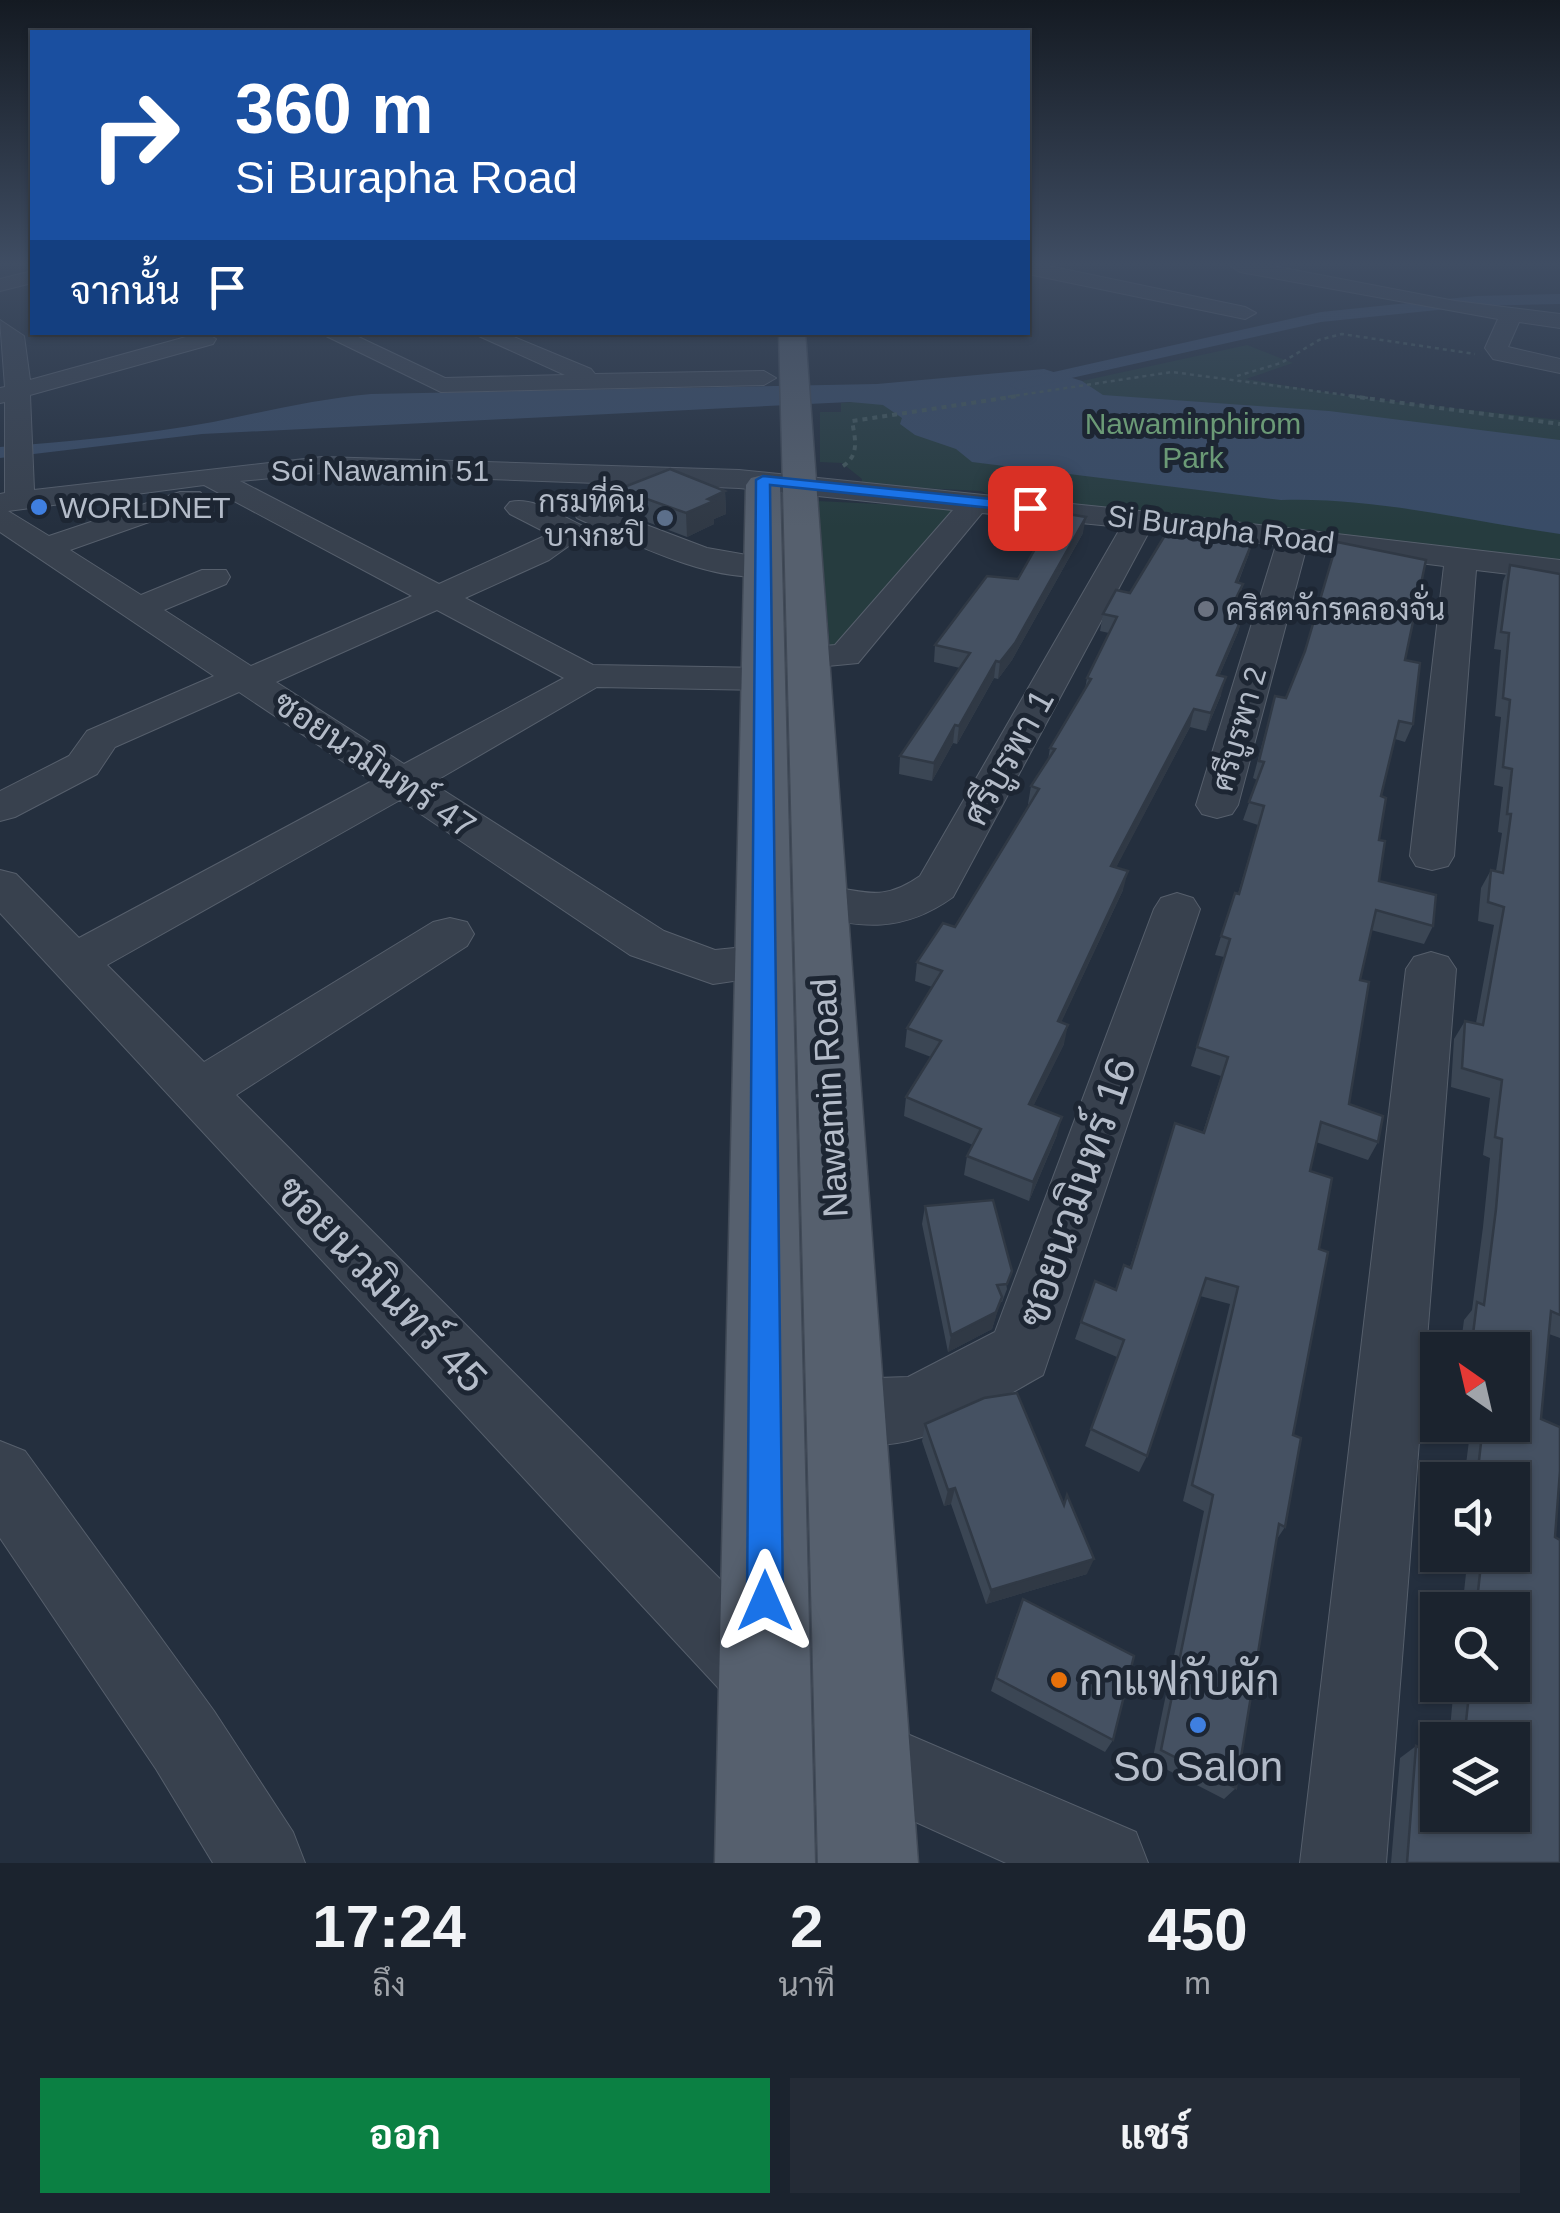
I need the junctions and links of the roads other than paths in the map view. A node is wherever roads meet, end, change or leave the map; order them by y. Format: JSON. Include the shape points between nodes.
{"nodes":[{"id":1,"x":154,"y":353,"type":"edge"},
{"id":2,"x":379,"y":353,"type":"edge"},
{"id":3,"x":408,"y":353,"type":"edge"},
{"id":4,"x":534,"y":353,"type":"edge"},
{"id":5,"x":764,"y":353,"type":"edge"},
{"id":6,"x":793,"y":353,"type":"edge"},
{"id":7,"x":1500,"y":353,"type":"edge"},
{"id":8,"x":17,"y":359,"type":"edge"},
{"id":9,"x":1560,"y":366,"type":"edge"},
{"id":10,"x":600,"y":381,"type":"junction"},
{"id":11,"x":462,"y":385,"type":"junction"},
{"id":12,"x":764,"y":390,"type":"joint"},
{"id":13,"x":9,"y":393,"type":"edge"},
{"id":14,"x":775,"y":470,"type":"junction"},
{"id":15,"x":663,"y":476,"type":"junction"},
{"id":16,"x":217,"y":481,"type":"junction"},
{"id":17,"x":975,"y":502,"type":"junction"},
{"id":18,"x":7,"y":507,"type":"edge"},
{"id":19,"x":520,"y":508,"type":"dead end"},
{"id":20,"x":1140,"y":520,"type":"junction"},
{"id":21,"x":1294,"y":538,"type":"junction"},
{"id":22,"x":47,"y":547,"type":"junction"},
{"id":23,"x":1461,"y":558,"type":"junction"},
{"id":24,"x":764,"y":567,"type":"junction"},
{"id":25,"x":1560,"y":570,"type":"edge"},
{"id":26,"x":214,"y":577,"type":"dead end"},
{"id":27,"x":437,"y":598,"type":"junction"},
{"id":28,"x":139,"y":608,"type":"junction"},
{"id":29,"x":786,"y":668,"type":"junction"},
{"id":30,"x":583,"y":676,"type":"junction"},
{"id":31,"x":246,"y":679,"type":"junction"},
{"id":32,"x":402,"y":785,"type":"junction"},
{"id":33,"x":1217,"y":805,"type":"dead end"},
{"id":34,"x":0,"y":808,"type":"edge"},
{"id":35,"x":1432,"y":856,"type":"dead end"},
{"id":36,"x":0,"y":886,"type":"edge"},
{"id":37,"x":819,"y":902,"type":"junction"},
{"id":38,"x":1177,"y":910,"type":"dead end"},
{"id":39,"x":450,"y":934,"type":"dead end"},
{"id":40,"x":75,"y":960,"type":"junction"},
{"id":41,"x":766,"y":962,"type":"junction"},
{"id":42,"x":1430,"y":969,"type":"dead end"},
{"id":43,"x":198,"y":1092,"type":"junction"},
{"id":44,"x":846,"y":1412,"type":"junction"},
{"id":45,"x":0,"y":1476,"type":"edge"},
{"id":46,"x":765,"y":1680,"type":"junction"},
{"id":47,"x":863,"y":1756,"type":"junction"},
{"id":48,"x":262,"y":1863,"type":"edge"},
{"id":49,"x":765,"y":1863,"type":"edge"},
{"id":50,"x":868,"y":1863,"type":"edge"},
{"id":51,"x":1105,"y":1863,"type":"edge"},
{"id":52,"x":1344,"y":1863,"type":"edge"}],
"edges":[{"from":1,"to":13,"type":"street"},
{"from":2,"to":11,"type":"street","via":[[433,383]]},
{"from":3,"to":11,"type":"street"},
{"from":4,"to":10,"type":"street"},
{"from":5,"to":12,"type":"main road"},
{"from":6,"to":14,"type":"main road","name":"Nawamin Road","via":[[796,396]]},
{"from":7,"to":9,"type":"street"},
{"from":8,"to":13,"type":"street"},
{"from":10,"to":11,"type":"street"},
{"from":10,"to":12,"type":"street"},
{"from":13,"to":18,"type":"street","via":[[18,451]]},
{"from":14,"to":15,"type":"street","name":"Soi Nawamin 51"},
{"from":14,"to":17,"type":"street","name":"Si Burapha Road"},
{"from":14,"to":24,"type":"main road","name":"Nawamin Road"},
{"from":14,"to":29,"type":"main road","name":"Nawamin Road"},
{"from":15,"to":16,"type":"street","name":"Soi Nawamin 51","via":[[322,465]]},
{"from":15,"to":24,"type":"street","via":[[588,512],[706,560]]},
{"from":16,"to":18,"type":"street","name":"Soi Nawamin 51"},
{"from":16,"to":22,"type":"street"},
{"from":16,"to":27,"type":"street"},
{"from":17,"to":20,"type":"street","name":"Si Burapha Road"},
{"from":17,"to":29,"type":"street","via":[[846,655]]},
{"from":18,"to":22,"type":"street","name":"ซอยนวมินทร์ 47"},
{"from":19,"to":27,"type":"street","via":[[572,533]]},
{"from":20,"to":21,"type":"street","name":"Si Burapha Road"},
{"from":20,"to":37,"type":"street","name":"ศรีบูรพา 1","via":[[937,886],[909,906],[881,910]]},
{"from":21,"to":23,"type":"street","name":"Si Burapha Road"},
{"from":21,"to":33,"type":"street","name":"ศรีบูรพา 2"},
{"from":22,"to":28,"type":"street","name":"ซอยนวมินทร์ 47"},
{"from":23,"to":25,"type":"street","name":"Si Burapha Road"},
{"from":23,"to":35,"type":"street"},
{"from":24,"to":29,"type":"main road","name":"Nawamin Road"},
{"from":26,"to":28,"type":"street"},
{"from":27,"to":30,"type":"street"},
{"from":27,"to":31,"type":"street"},
{"from":28,"to":31,"type":"street","name":"ซอยนวมินทร์ 47"},
{"from":29,"to":30,"type":"street"},
{"from":29,"to":37,"type":"main road","name":"Nawamin Road"},
{"from":29,"to":41,"type":"main road","name":"Nawamin Road"},
{"from":30,"to":32,"type":"street","via":[[581,684]]},
{"from":31,"to":32,"type":"street","name":"ซอยนวมินทร์ 47"},
{"from":31,"to":34,"type":"street","via":[[101,738],[83,765]]},
{"from":32,"to":40,"type":"street"},
{"from":32,"to":41,"type":"street","name":"ซอยนวมินทร์ 47","via":[[648,943],[713,967]]},
{"from":36,"to":40,"type":"street","name":"ซอยนวมินทร์ 45"},
{"from":37,"to":44,"type":"main road","name":"Nawamin Road"},
{"from":38,"to":44,"type":"street","name":"ซอยนวมินทร์ 16","via":[[1020,1353],[914,1410]]},
{"from":39,"to":43,"type":"street"},
{"from":40,"to":43,"type":"street","name":"ซอยนวมินทร์ 45"},
{"from":41,"to":46,"type":"main road","name":"Nawamin Road"},
{"from":42,"to":52,"type":"street"},
{"from":43,"to":46,"type":"street","name":"ซอยนวมินทร์ 45"},
{"from":44,"to":47,"type":"main road","name":"Nawamin Road"},
{"from":45,"to":48,"type":"street","via":[[186,1740]]},
{"from":46,"to":49,"type":"main road","name":"Nawamin Road"},
{"from":47,"to":50,"type":"main road","name":"Nawamin Road"},
{"from":47,"to":51,"type":"street"}]}
